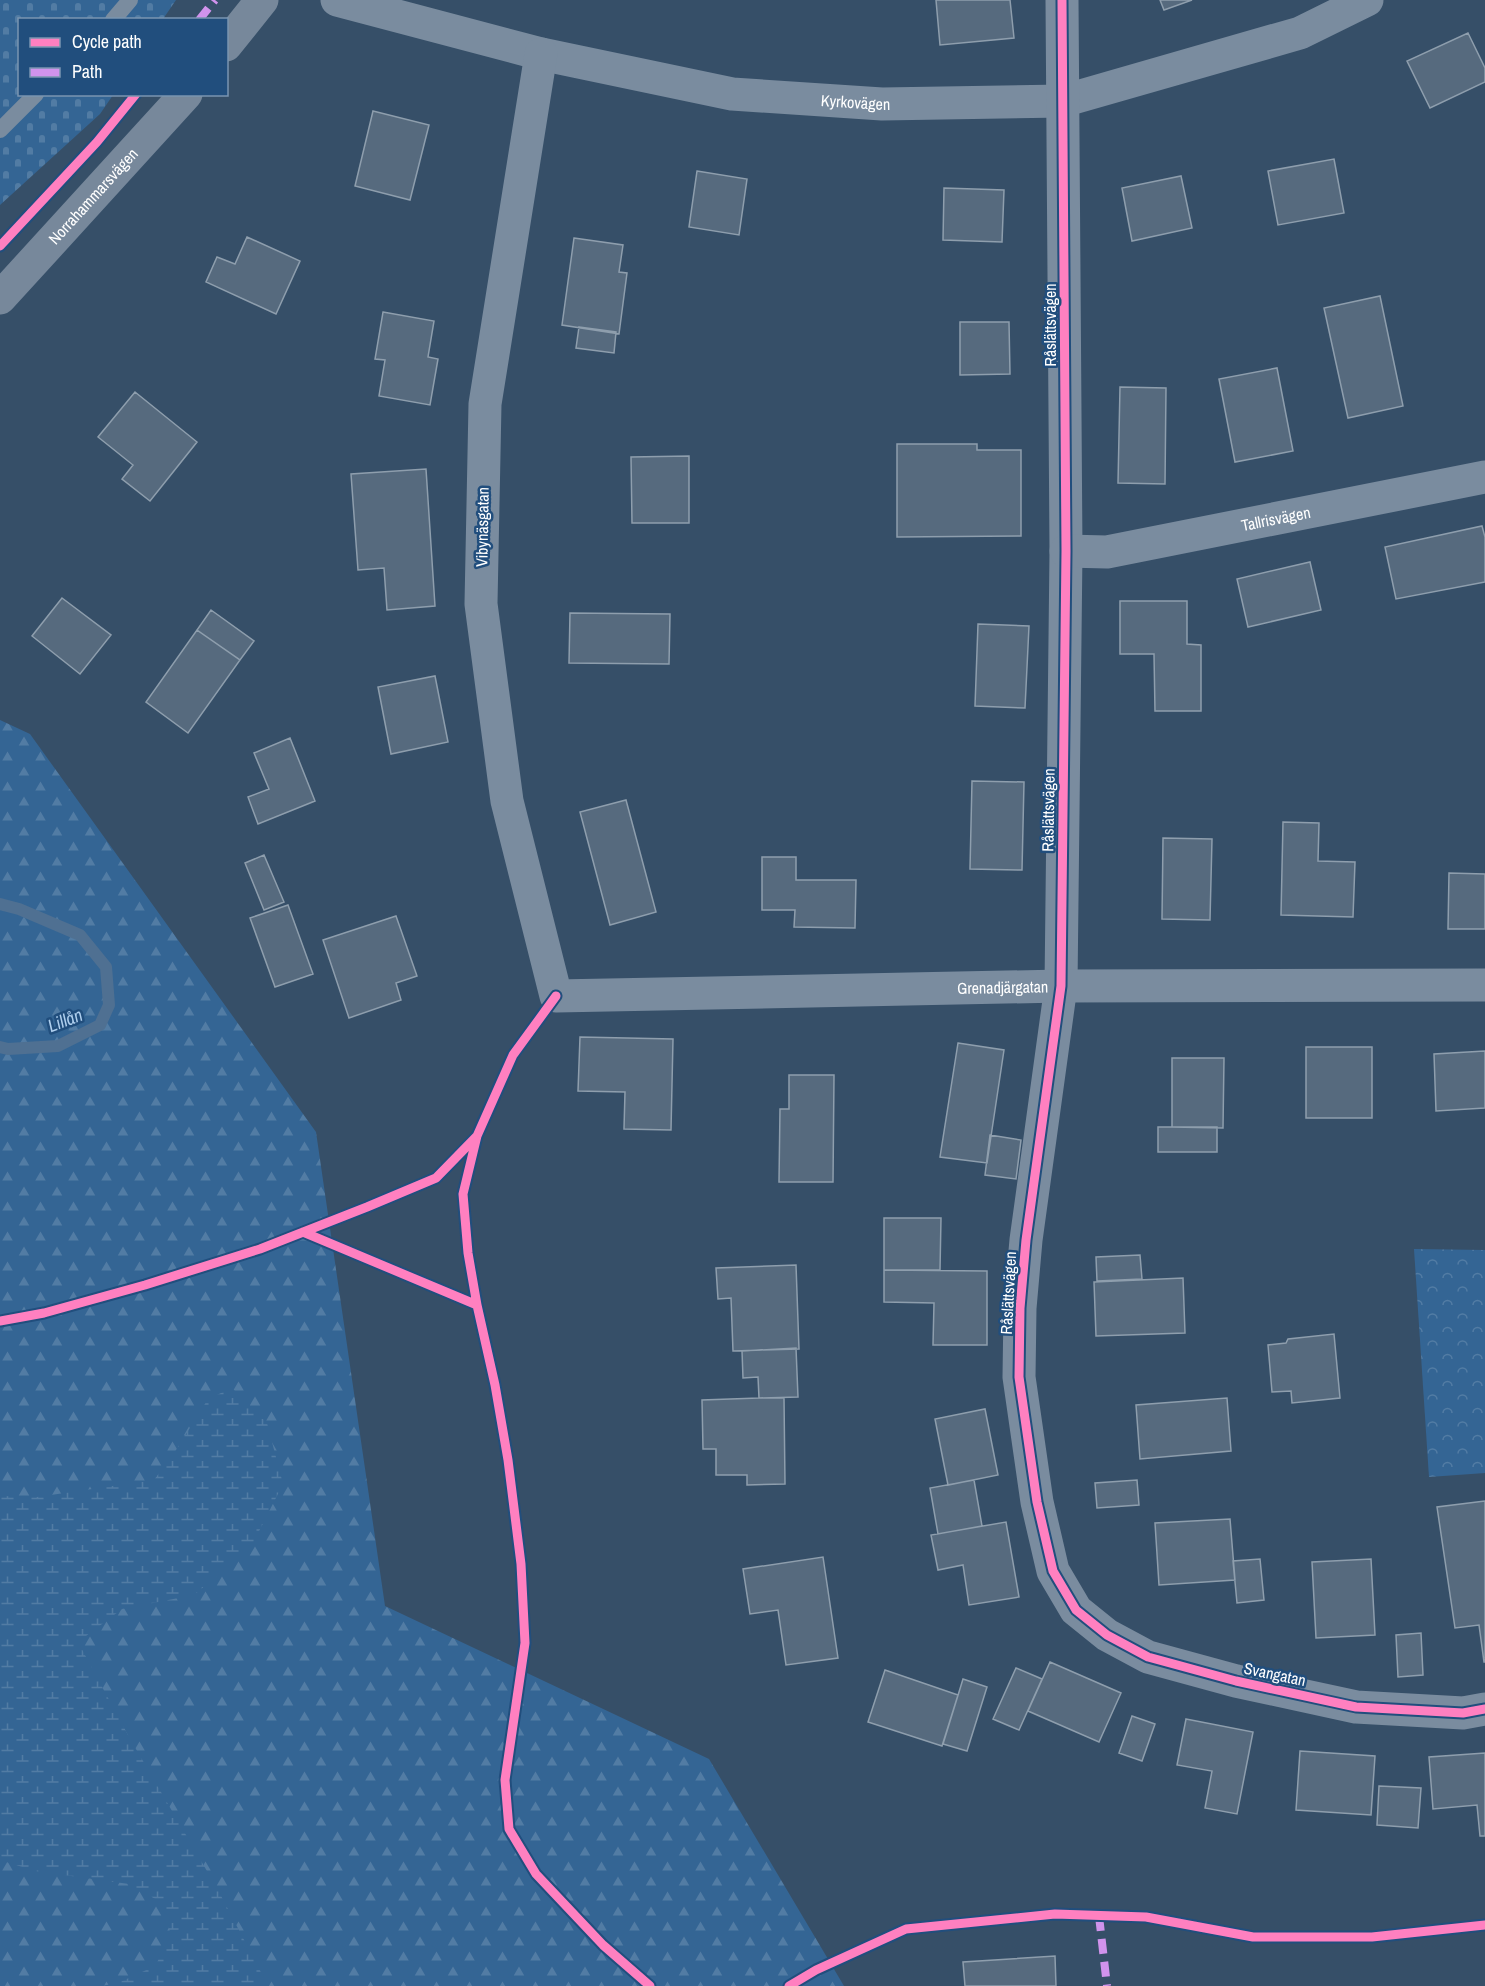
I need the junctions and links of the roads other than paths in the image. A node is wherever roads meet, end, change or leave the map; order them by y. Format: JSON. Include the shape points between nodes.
{"nodes":[{"id":1,"x":130,"y":0,"type":"edge"},
{"id":2,"x":262,"y":0,"type":"edge"},
{"id":3,"x":337,"y":0,"type":"edge"},
{"id":4,"x":1062,"y":0,"type":"edge"},
{"id":5,"x":1367,"y":0,"type":"edge"},
{"id":6,"x":115,"y":18,"type":"edge"},
{"id":7,"x":228,"y":42,"type":"edge"},
{"id":8,"x":542,"y":54,"type":"junction"},
{"id":9,"x":34,"y":96,"type":"edge"},
{"id":10,"x":184,"y":96,"type":"edge"},
{"id":11,"x":1063,"y":101,"type":"junction"},
{"id":12,"x":0,"y":130,"type":"edge"},
{"id":13,"x":0,"y":298,"type":"edge"},
{"id":14,"x":1485,"y":477,"type":"edge"},
{"id":15,"x":1066,"y":550,"type":"junction"},
{"id":16,"x":1485,"y":985,"type":"edge"},
{"id":17,"x":1061,"y":986,"type":"junction"},
{"id":18,"x":556,"y":996,"type":"joint"},
{"id":19,"x":1076,"y":1610,"type":"joint"},
{"id":20,"x":1485,"y":1709,"type":"edge"}],
"edges":[{"from":1,"to":6,"type":"lane"},
{"from":2,"to":7,"type":"street"},
{"from":3,"to":8,"type":"street","name":"Kyrkovägen"},
{"from":4,"to":11,"type":"street","name":"Råslättsvägen"},
{"from":5,"to":11,"type":"street","name":"Kyrkovägen","via":[[1300,33]]},
{"from":8,"to":11,"type":"street","name":"Kyrkovägen","via":[[732,94],[882,104]]},
{"from":8,"to":18,"type":"street","name":"Vibynäsgatan","via":[[485,404],[481,604],[507,801]]},
{"from":9,"to":12,"type":"lane"},
{"from":10,"to":13,"type":"street","name":"Norrahammarsvägen"},
{"from":11,"to":15,"type":"street","name":"Råslättsvägen"},
{"from":14,"to":15,"type":"street","name":"Tallrisvägen","via":[[1107,552]]},
{"from":15,"to":17,"type":"street","name":"Råslättsvägen"},
{"from":16,"to":17,"type":"street","name":"Grenadjärgatan"},
{"from":17,"to":18,"type":"street","name":"Grenadjärgatan"},
{"from":17,"to":19,"type":"street","name":"Råslättsvägen","via":[[1026,1240],[1019,1377],[1037,1502],[1053,1571]]},
{"from":19,"to":20,"type":"street","name":"Svangatan","via":[[1107,1635],[1148,1657],[1236,1681],[1356,1707],[1462,1713]]}]}
